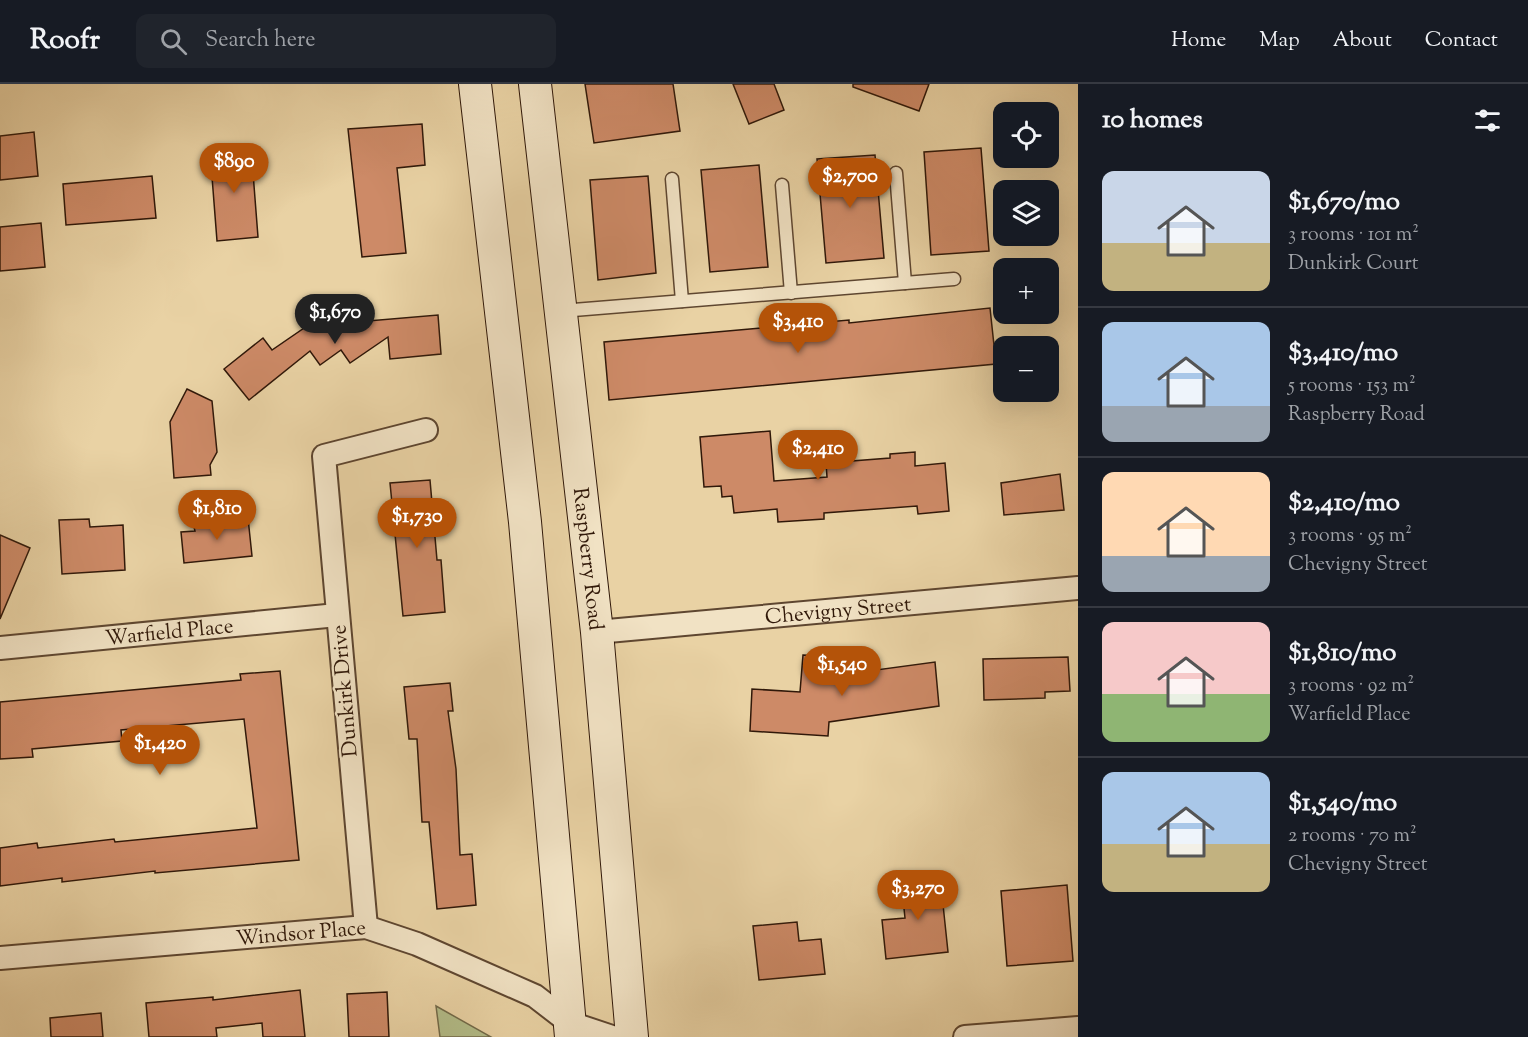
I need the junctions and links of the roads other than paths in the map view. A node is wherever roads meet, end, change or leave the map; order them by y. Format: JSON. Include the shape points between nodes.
{"nodes":[{"id":1,"x":475,"y":84,"type":"edge"},
{"id":2,"x":535,"y":84,"type":"edge"},
{"id":3,"x":896,"y":173,"type":"dead end"},
{"id":4,"x":672,"y":179,"type":"dead end"},
{"id":5,"x":782,"y":185,"type":"dead end"},
{"id":6,"x":954,"y":279,"type":"dead end"},
{"id":7,"x":905,"y":283,"type":"junction"},
{"id":8,"x":791,"y":293,"type":"junction"},
{"id":9,"x":682,"y":302,"type":"junction"},
{"id":10,"x":561,"y":311,"type":"junction"},
{"id":11,"x":426,"y":430,"type":"dead end"},
{"id":12,"x":1078,"y":588,"type":"edge"},
{"id":13,"x":337,"y":615,"type":"junction"},
{"id":14,"x":597,"y":632,"type":"junction"},
{"id":15,"x":0,"y":648,"type":"edge"},
{"id":16,"x":366,"y":927,"type":"junction"},
{"id":17,"x":0,"y":958,"type":"edge"},
{"id":18,"x":1078,"y":1028,"type":"edge"},
{"id":19,"x":571,"y":1030,"type":"edge"},
{"id":20,"x":612,"y":1037,"type":"edge"},
{"id":21,"x":632,"y":1037,"type":"edge"},
{"id":22,"x":965,"y":1037,"type":"edge"}],
"edges":[{"from":1,"to":19,"type":"main road","via":[[525,522]]},
{"from":2,"to":10,"type":"main road","name":"Raspberry Road"},
{"from":3,"to":7,"type":"lane"},
{"from":4,"to":9,"type":"lane"},
{"from":5,"to":8,"type":"lane"},
{"from":6,"to":7,"type":"lane"},
{"from":7,"to":8,"type":"lane"},
{"from":8,"to":9,"type":"lane"},
{"from":9,"to":10,"type":"lane"},
{"from":10,"to":14,"type":"main road","name":"Raspberry Road"},
{"from":11,"to":13,"type":"street","name":"Dunkirk Drive","via":[[324,456]]},
{"from":12,"to":14,"type":"street","name":"Chevigny Street"},
{"from":13,"to":15,"type":"street","name":"Warfield Place"},
{"from":13,"to":16,"type":"street","name":"Dunkirk Drive"},
{"from":14,"to":21,"type":"main road","name":"Raspberry Road"},
{"from":16,"to":17,"type":"street","name":"Windsor Place"},
{"from":16,"to":19,"type":"street","name":"Windsor Place","via":[[417,944],[535,996]]},
{"from":18,"to":22,"type":"street"},
{"from":19,"to":20,"type":"street","name":"Windsor Place"}]}
